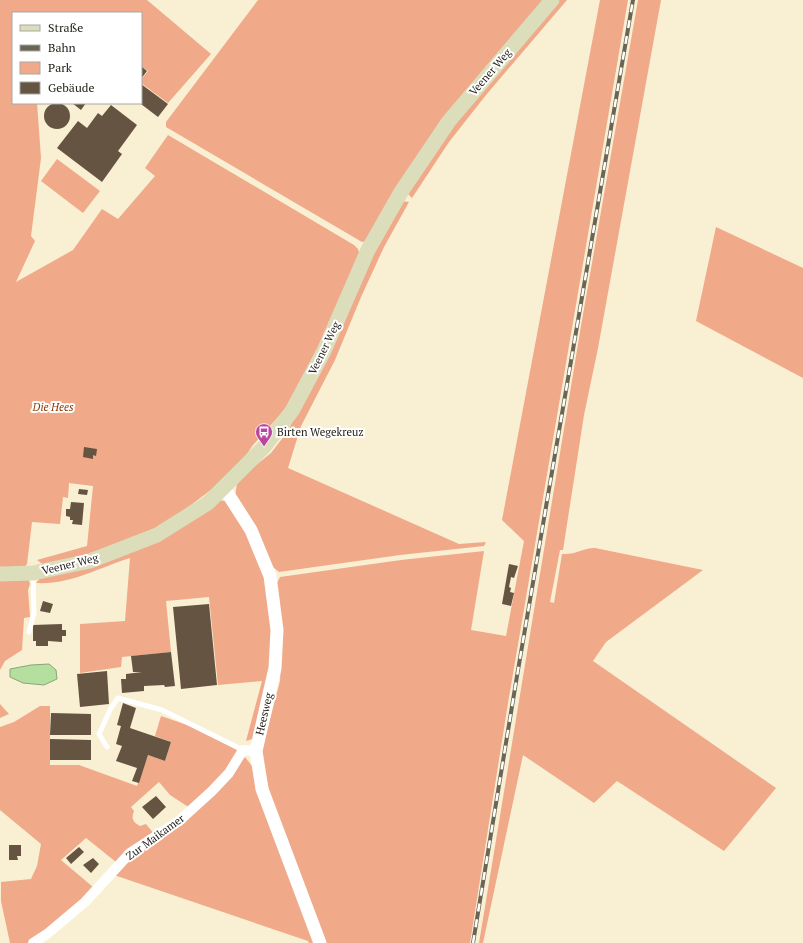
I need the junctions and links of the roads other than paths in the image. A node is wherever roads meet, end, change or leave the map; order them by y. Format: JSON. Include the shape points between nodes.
{"nodes":[{"id":1,"x":552,"y":0,"type":"edge"},
{"id":2,"x":222,"y":488,"type":"junction"},
{"id":3,"x":33,"y":573,"type":"junction"},
{"id":4,"x":0,"y":574,"type":"edge"},
{"id":5,"x":29,"y":632,"type":"dead end"},
{"id":6,"x":107,"y":747,"type":"dead end"},
{"id":7,"x":250,"y":751,"type":"junction"},
{"id":8,"x":33,"y":943,"type":"edge"},
{"id":9,"x":320,"y":943,"type":"edge"}],
"edges":[{"from":1,"to":2,"type":"main road","name":"Veener Weg","via":[[449,121],[401,192],[368,250],[324,351],[292,411],[264,447]]},
{"from":2,"to":3,"type":"main road","name":"Veener Weg","via":[[208,503],[157,535],[90,561]]},
{"from":2,"to":7,"type":"street","name":"Heesweg","via":[[251,530],[270,576],[277,630],[275,668]]},
{"from":3,"to":4,"type":"main road","name":"Veener Weg"},
{"from":3,"to":5,"type":"lane","via":[[34,613]]},
{"from":6,"to":7,"type":"lane","via":[[100,734],[118,698],[162,710]]},
{"from":7,"to":8,"type":"street","name":"Zur Maikamer","via":[[179,821],[130,853],[85,902]]},
{"from":7,"to":9,"type":"street","name":"Heesweg"}]}
